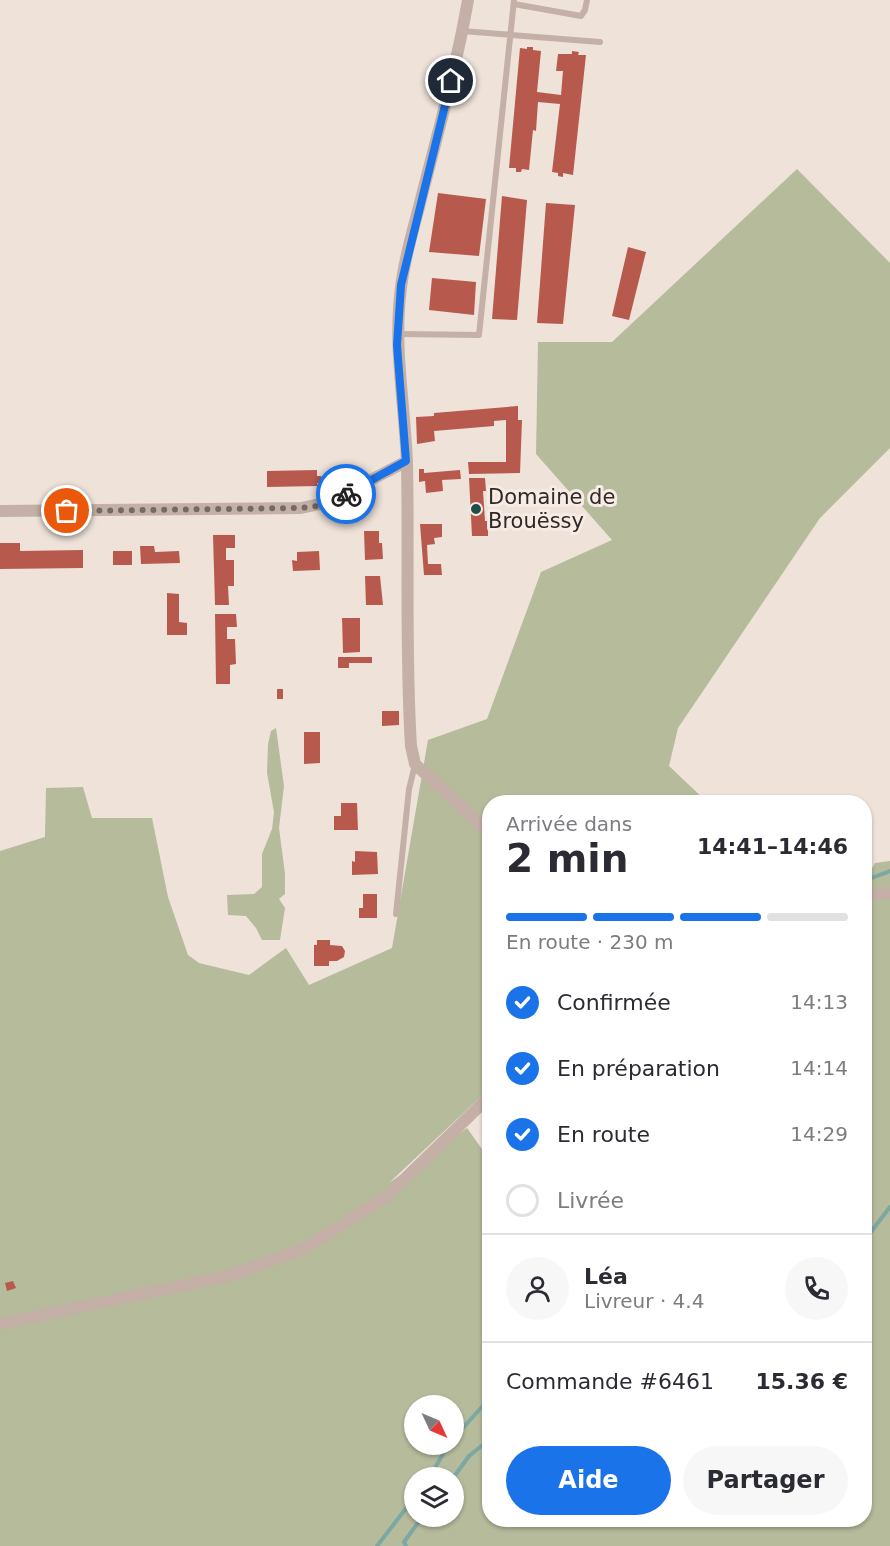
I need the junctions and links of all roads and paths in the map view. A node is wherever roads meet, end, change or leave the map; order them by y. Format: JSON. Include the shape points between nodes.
{"nodes":[{"id":1,"x":468,"y":0,"type":"edge"},
{"id":2,"x":586,"y":0,"type":"edge"},
{"id":3,"x":514,"y":2,"type":"edge"},
{"id":4,"x":462,"y":31,"type":"junction"},
{"id":5,"x":511,"y":35,"type":"junction"},
{"id":6,"x":600,"y":42,"type":"dead end"},
{"id":7,"x":398,"y":334,"type":"junction"},
{"id":8,"x":406,"y":461,"type":"junction"},
{"id":9,"x":0,"y":511,"type":"edge"},
{"id":10,"x":415,"y":764,"type":"junction"},
{"id":11,"x":482,"y":826,"type":"edge"},
{"id":12,"x":890,"y":893,"type":"edge"},
{"id":13,"x":872,"y":895,"type":"edge"},
{"id":14,"x":396,"y":914,"type":"dead end"},
{"id":15,"x":482,"y":1104,"type":"edge"},
{"id":16,"x":0,"y":1324,"type":"edge"}],
"edges":[{"from":1,"to":4,"type":"street"},
{"from":2,"to":3,"type":"lane","via":[[581,16]]},
{"from":3,"to":5,"type":"lane"},
{"from":4,"to":5,"type":"lane"},
{"from":4,"to":7,"type":"street","via":[[405,263]]},
{"from":5,"to":6,"type":"lane"},
{"from":5,"to":7,"type":"lane","via":[[479,335]]},
{"from":7,"to":8,"type":"street"},
{"from":8,"to":9,"type":"street","via":[[329,502],[301,508]]},
{"from":8,"to":10,"type":"street","via":[[408,707]]},
{"from":10,"to":11,"type":"street"},
{"from":10,"to":14,"type":"lane"},
{"from":12,"to":13,"type":"street"},
{"from":15,"to":16,"type":"street","via":[[386,1197],[305,1248],[232,1275]]}]}
